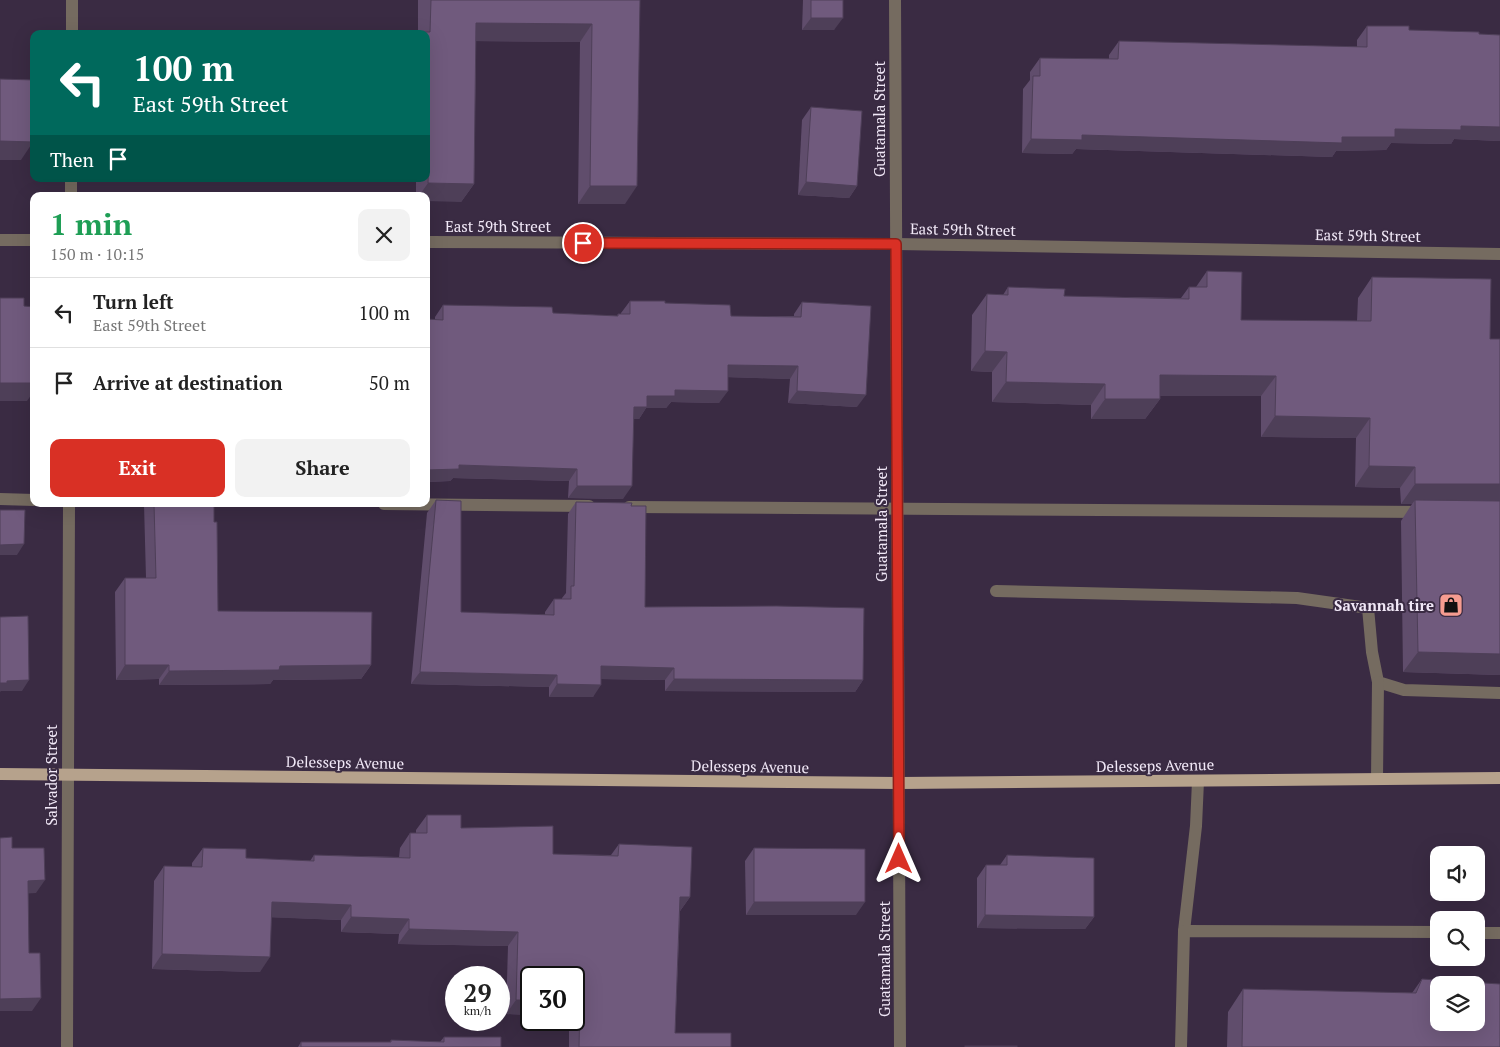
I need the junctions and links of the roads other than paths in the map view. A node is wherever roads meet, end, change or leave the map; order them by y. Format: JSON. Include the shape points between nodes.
{"nodes":[{"id":1,"x":72,"y":0,"type":"edge"},
{"id":2,"x":895,"y":0,"type":"edge"},
{"id":3,"x":72,"y":30,"type":"edge"},
{"id":4,"x":0,"y":240,"type":"edge"},
{"id":5,"x":30,"y":240,"type":"edge"},
{"id":6,"x":430,"y":242,"type":"edge"},
{"id":7,"x":896,"y":244,"type":"junction"},
{"id":8,"x":1500,"y":254,"type":"edge"},
{"id":9,"x":0,"y":499,"type":"edge"},
{"id":10,"x":30,"y":500,"type":"edge"},
{"id":11,"x":430,"y":504,"type":"edge"},
{"id":12,"x":601,"y":506,"type":"edge"},
{"id":13,"x":621,"y":506,"type":"edge"},
{"id":14,"x":69,"y":507,"type":"edge"},
{"id":15,"x":898,"y":510,"type":"junction"},
{"id":16,"x":1441,"y":512,"type":"edge"},
{"id":17,"x":996,"y":591,"type":"dead end"},
{"id":18,"x":1378,"y":682,"type":"junction"},
{"id":19,"x":1500,"y":693,"type":"edge"},
{"id":20,"x":0,"y":774,"type":"edge"},
{"id":21,"x":67,"y":775,"type":"junction"},
{"id":22,"x":1500,"y":778,"type":"edge"},
{"id":23,"x":1377,"y":779,"type":"junction"},
{"id":24,"x":1198,"y":781,"type":"junction"},
{"id":25,"x":899,"y":783,"type":"junction"},
{"id":26,"x":1184,"y":931,"type":"junction"},
{"id":27,"x":1430,"y":932,"type":"edge"},
{"id":28,"x":1485,"y":933,"type":"edge"},
{"id":29,"x":1500,"y":933,"type":"edge"},
{"id":30,"x":66,"y":1047,"type":"edge"},
{"id":31,"x":900,"y":1047,"type":"edge"},
{"id":32,"x":1181,"y":1047,"type":"edge"}],
"edges":[{"from":1,"to":3,"type":"street"},
{"from":2,"to":7,"type":"street","name":"Guatamala Street"},
{"from":4,"to":5,"type":"street"},
{"from":6,"to":7,"type":"street","name":"East 59th Street"},
{"from":7,"to":8,"type":"street","name":"East 59th Street"},
{"from":7,"to":15,"type":"street","name":"Guatamala Street"},
{"from":9,"to":10,"type":"street"},
{"from":11,"to":12,"type":"street"},
{"from":13,"to":15,"type":"street"},
{"from":14,"to":21,"type":"street","name":"Salvador Street"},
{"from":15,"to":16,"type":"street"},
{"from":15,"to":25,"type":"street","name":"Guatamala Street"},
{"from":17,"to":18,"type":"street","via":[[1296,598],[1363,606],[1368,608]]},
{"from":18,"to":19,"type":"street","via":[[1404,690]]},
{"from":18,"to":23,"type":"street"},
{"from":20,"to":21,"type":"main road","name":"Delesseps Avenue"},
{"from":21,"to":25,"type":"main road","name":"Delesseps Avenue"},
{"from":21,"to":30,"type":"street","name":"Salvador Street"},
{"from":22,"to":23,"type":"main road","name":"Delesseps Avenue"},
{"from":23,"to":24,"type":"main road","name":"Delesseps Avenue"},
{"from":24,"to":25,"type":"main road","name":"Delesseps Avenue"},
{"from":24,"to":26,"type":"street"},
{"from":25,"to":31,"type":"street","name":"Guatamala Street"},
{"from":26,"to":27,"type":"street"},
{"from":26,"to":32,"type":"street"},
{"from":28,"to":29,"type":"street"}]}
